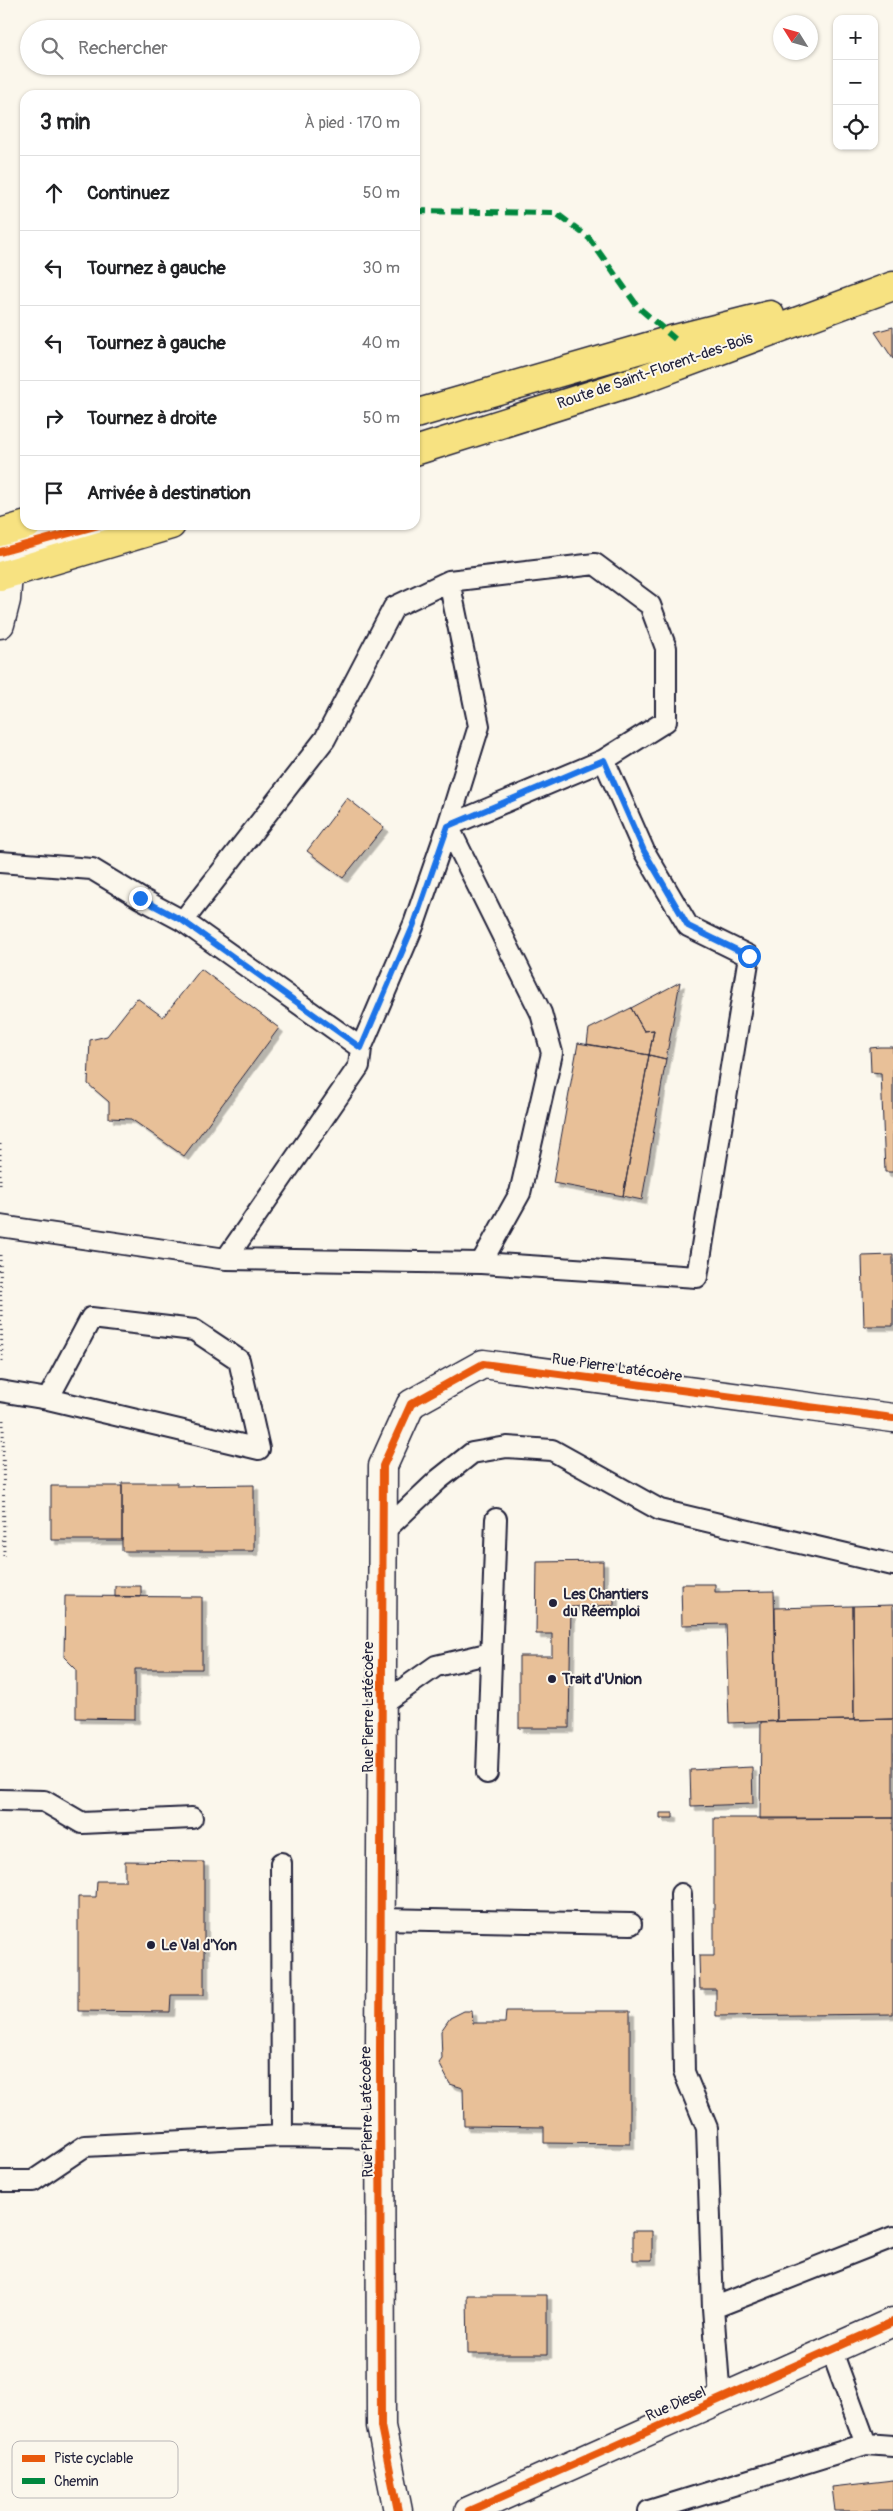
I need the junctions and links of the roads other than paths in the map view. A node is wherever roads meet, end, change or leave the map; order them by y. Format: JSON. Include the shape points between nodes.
{"nodes":[{"id":1,"x":893,"y":284,"type":"edge"},
{"id":2,"x":420,"y":413,"type":"edge"},
{"id":3,"x":420,"y":449,"type":"edge"},
{"id":4,"x":20,"y":527,"type":"edge"},
{"id":5,"x":88,"y":530,"type":"edge"},
{"id":6,"x":151,"y":530,"type":"edge"},
{"id":7,"x":0,"y":533,"type":"edge"},
{"id":8,"x":2,"y":568,"type":"edge"},
{"id":9,"x":449,"y":582,"type":"junction"},
{"id":10,"x":0,"y":624,"type":"edge"},
{"id":11,"x":604,"y":760,"type":"junction"},
{"id":12,"x":448,"y":826,"type":"junction"},
{"id":13,"x":0,"y":862,"type":"edge"},
{"id":14,"x":183,"y":921,"type":"junction"},
{"id":15,"x":361,"y":1048,"type":"junction"},
{"id":16,"x":0,"y":1226,"type":"edge"},
{"id":17,"x":226,"y":1259,"type":"junction"},
{"id":18,"x":481,"y":1263,"type":"junction"},
{"id":19,"x":0,"y":1391,"type":"edge"},
{"id":20,"x":48,"y":1399,"type":"junction"},
{"id":21,"x":893,"y":1418,"type":"edge"},
{"id":22,"x":496,"y":1519,"type":"dead end"},
{"id":23,"x":383,"y":1532,"type":"junction"},
{"id":24,"x":893,"y":1565,"type":"edge"},
{"id":25,"x":491,"y":1653,"type":"junction"},
{"id":26,"x":382,"y":1704,"type":"junction"},
{"id":27,"x":487,"y":1773,"type":"dead end"},
{"id":28,"x":0,"y":1800,"type":"edge"},
{"id":29,"x":192,"y":1818,"type":"dead end"},
{"id":30,"x":281,"y":1863,"type":"dead end"},
{"id":31,"x":681,"y":1894,"type":"dead end"},
{"id":32,"x":381,"y":1918,"type":"junction"},
{"id":33,"x":631,"y":1924,"type":"dead end"},
{"id":34,"x":282,"y":2136,"type":"junction"},
{"id":35,"x":382,"y":2138,"type":"junction"},
{"id":36,"x":0,"y":2181,"type":"edge"},
{"id":37,"x":893,"y":2237,"type":"edge"},
{"id":38,"x":713,"y":2308,"type":"junction"},
{"id":39,"x":893,"y":2322,"type":"edge"},
{"id":40,"x":831,"y":2349,"type":"junction"},
{"id":41,"x":720,"y":2399,"type":"junction"},
{"id":42,"x":866,"y":2444,"type":"junction"},
{"id":43,"x":893,"y":2446,"type":"edge"},
{"id":44,"x":398,"y":2511,"type":"edge"},
{"id":45,"x":470,"y":2511,"type":"edge"},
{"id":46,"x":649,"y":2511,"type":"edge"}],
"edges":[{"from":1,"to":2,"type":"main road","name":"Route de Saint-Florent-des-Bois","via":[[675,339]]},
{"from":1,"to":3,"type":"main road","name":"Route de Saint-Florent-des-Bois","via":[[645,378]]},
{"from":4,"to":7,"type":"main road"},
{"from":5,"to":8,"type":"street"},
{"from":6,"to":8,"type":"main road"},
{"from":8,"to":10,"type":"street","via":[[6,600]]},
{"from":9,"to":11,"type":"lane","via":[[595,564],[650,605],[666,648],[666,721]]},
{"from":9,"to":12,"type":"lane","via":[[479,726]]},
{"from":9,"to":14,"type":"lane","via":[[394,607],[325,739]]},
{"from":11,"to":12,"type":"lane"},
{"from":11,"to":18,"type":"lane","via":[[644,851],[688,926],[749,956],[697,1278]]},
{"from":12,"to":15,"type":"lane","via":[[414,924]]},
{"from":12,"to":18,"type":"lane","via":[[541,1013],[552,1053],[520,1193]]},
{"from":13,"to":14,"type":"lane","via":[[92,869]]},
{"from":14,"to":15,"type":"lane"},
{"from":15,"to":17,"type":"lane","via":[[359,1066]]},
{"from":16,"to":17,"type":"lane"},
{"from":17,"to":18,"type":"lane"},
{"from":19,"to":20,"type":"lane"},
{"from":20,"to":20,"type":"lane","via":[[96,1411],[259,1449],[240,1360],[194,1330],[91,1318]]},
{"from":21,"to":23,"type":"street","name":"Rue Pierre Latécoère","via":[[483,1364],[411,1404],[383,1466]]},
{"from":22,"to":25,"type":"lane"},
{"from":23,"to":24,"type":"lane","via":[[472,1453],[506,1447],[543,1449],[552,1450],[660,1510]]},
{"from":23,"to":26,"type":"street","name":"Rue Pierre Latécoère"},
{"from":25,"to":26,"type":"lane","via":[[436,1666]]},
{"from":25,"to":27,"type":"lane"},
{"from":26,"to":32,"type":"street","name":"Rue Pierre Latécoère"},
{"from":28,"to":29,"type":"lane","via":[[44,1801],[82,1823]]},
{"from":30,"to":34,"type":"lane"},
{"from":31,"to":38,"type":"lane","via":[[684,2072],[707,2128]]},
{"from":32,"to":33,"type":"lane"},
{"from":32,"to":35,"type":"street","name":"Rue Pierre Latécoère"},
{"from":34,"to":35,"type":"lane"},
{"from":34,"to":36,"type":"lane","via":[[84,2146],[33,2181]]},
{"from":35,"to":44,"type":"street","name":"Rue Pierre Latécoère","via":[[381,2426]]},
{"from":37,"to":38,"type":"lane"},
{"from":38,"to":41,"type":"lane"},
{"from":39,"to":40,"type":"street","name":"Rue Diesel"},
{"from":40,"to":41,"type":"street","name":"Rue Diesel"},
{"from":40,"to":42,"type":"lane"},
{"from":41,"to":45,"type":"street","name":"Rue Diesel"},
{"from":42,"to":43,"type":"lane"},
{"from":42,"to":46,"type":"lane"}]}
